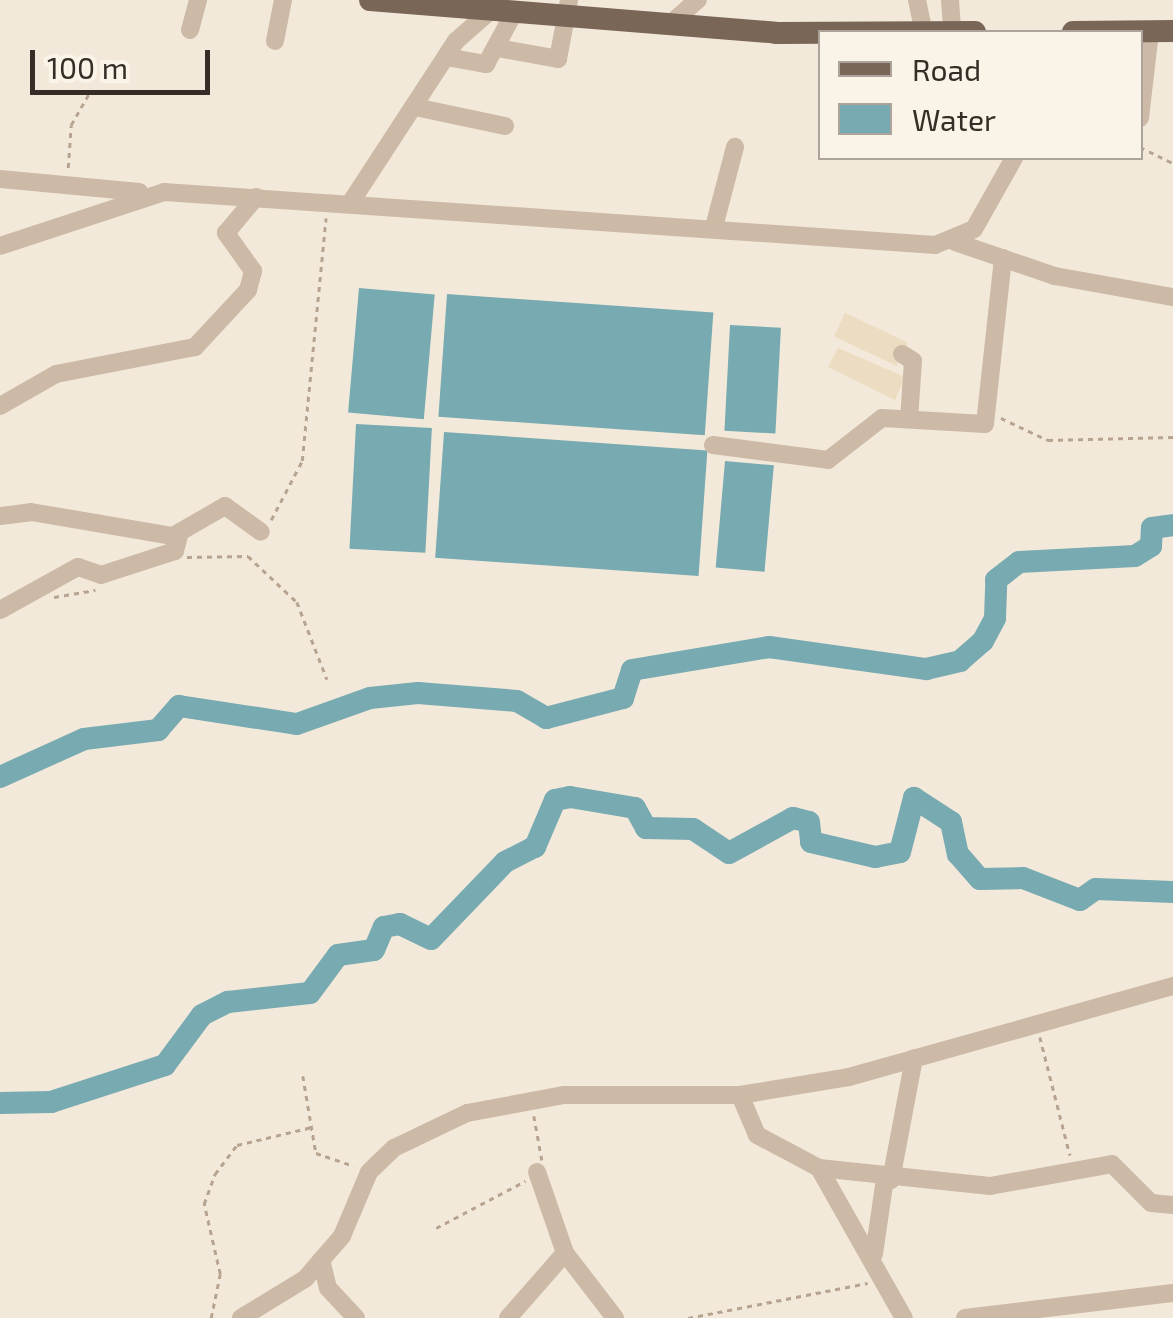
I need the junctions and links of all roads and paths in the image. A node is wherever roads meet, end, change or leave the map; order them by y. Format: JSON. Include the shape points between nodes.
{"nodes":[{"id":1,"x":198,"y":0,"type":"edge"},
{"id":2,"x":283,"y":0,"type":"edge"},
{"id":3,"x":370,"y":0,"type":"edge"},
{"id":4,"x":698,"y":0,"type":"edge"},
{"id":5,"x":917,"y":0,"type":"edge"},
{"id":6,"x":950,"y":0,"type":"edge"},
{"id":7,"x":568,"y":9,"type":"edge"},
{"id":8,"x":502,"y":12,"type":"junction"},
{"id":9,"x":670,"y":24,"type":"junction"},
{"id":10,"x":190,"y":30,"type":"dead end"},
{"id":11,"x":860,"y":30,"type":"edge"},
{"id":12,"x":924,"y":30,"type":"edge"},
{"id":13,"x":952,"y":30,"type":"edge"},
{"id":14,"x":1162,"y":31,"type":"edge"},
{"id":15,"x":275,"y":40,"type":"dead end"},
{"id":16,"x":496,"y":48,"type":"junction"},
{"id":17,"x":446,"y":57,"type":"junction"},
{"id":18,"x":91,"y":90,"type":"dead end"},
{"id":19,"x":1143,"y":106,"type":"edge"},
{"id":20,"x":415,"y":107,"type":"junction"},
{"id":21,"x":504,"y":126,"type":"dead end"},
{"id":22,"x":735,"y":148,"type":"dead end"},
{"id":23,"x":1143,"y":149,"type":"edge"},
{"id":24,"x":1013,"y":160,"type":"edge"},
{"id":25,"x":1173,"y":163,"type":"edge"},
{"id":26,"x":0,"y":179,"type":"edge"},
{"id":27,"x":69,"y":185,"type":"junction"},
{"id":28,"x":144,"y":192,"type":"junction"},
{"id":29,"x":256,"y":197,"type":"junction"},
{"id":30,"x":328,"y":202,"type":"junction"},
{"id":31,"x":350,"y":202,"type":"junction"},
{"id":32,"x":714,"y":226,"type":"junction"},
{"id":33,"x":955,"y":242,"type":"junction"},
{"id":34,"x":0,"y":246,"type":"edge"},
{"id":35,"x":1003,"y":258,"type":"junction"},
{"id":36,"x":1173,"y":297,"type":"edge"},
{"id":37,"x":902,"y":354,"type":"dead end"},
{"id":38,"x":0,"y":406,"type":"edge"},
{"id":39,"x":991,"y":410,"type":"junction"},
{"id":40,"x":909,"y":419,"type":"junction"},
{"id":41,"x":1173,"y":436,"type":"edge"},
{"id":42,"x":714,"y":446,"type":"dead end"},
{"id":43,"x":0,"y":516,"type":"edge"},
{"id":44,"x":180,"y":532,"type":"junction"},
{"id":45,"x":261,"y":532,"type":"junction"},
{"id":46,"x":237,"y":553,"type":"junction"},
{"id":47,"x":174,"y":561,"type":"dead end"},
{"id":48,"x":104,"y":586,"type":"dead end"},
{"id":49,"x":40,"y":600,"type":"dead end"},
{"id":50,"x":0,"y":610,"type":"edge"},
{"id":51,"x":326,"y":679,"type":"dead end"},
{"id":52,"x":1173,"y":986,"type":"edge"},
{"id":53,"x":1037,"y":1020,"type":"junction"},
{"id":54,"x":914,"y":1058,"type":"junction"},
{"id":55,"x":304,"y":1076,"type":"dead end"},
{"id":56,"x":740,"y":1095,"type":"junction"},
{"id":57,"x":528,"y":1100,"type":"junction"},
{"id":58,"x":312,"y":1127,"type":"junction"},
{"id":59,"x":1072,"y":1164,"type":"junction"},
{"id":60,"x":375,"y":1166,"type":"junction"},
{"id":61,"x":819,"y":1168,"type":"junction"},
{"id":62,"x":537,"y":1172,"type":"junction"},
{"id":63,"x":888,"y":1180,"type":"junction"},
{"id":64,"x":1173,"y":1205,"type":"edge"},
{"id":65,"x":436,"y":1228,"type":"dead end"},
{"id":66,"x":565,"y":1254,"type":"junction"},
{"id":67,"x":874,"y":1254,"type":"junction"},
{"id":68,"x":320,"y":1260,"type":"junction"},
{"id":69,"x":890,"y":1280,"type":"junction"},
{"id":70,"x":1173,"y":1293,"type":"edge"},
{"id":71,"x":264,"y":1314,"type":"edge"},
{"id":72,"x":211,"y":1318,"type":"edge"},
{"id":73,"x":241,"y":1318,"type":"edge"},
{"id":74,"x":356,"y":1318,"type":"edge"},
{"id":75,"x":508,"y":1318,"type":"edge"},
{"id":76,"x":615,"y":1318,"type":"edge"},
{"id":77,"x":688,"y":1318,"type":"edge"},
{"id":78,"x":904,"y":1318,"type":"edge"},
{"id":79,"x":965,"y":1318,"type":"edge"}],
"edges":[{"from":1,"to":10,"type":"street"},
{"from":2,"to":15,"type":"street"},
{"from":3,"to":8,"type":"main road"},
{"from":4,"to":9,"type":"street"},
{"from":5,"to":12,"type":"street"},
{"from":6,"to":13,"type":"street"},
{"from":7,"to":8,"type":"main road"},
{"from":7,"to":9,"type":"main road"},
{"from":7,"to":16,"type":"street","via":[[556,60]]},
{"from":8,"to":16,"type":"street"},
{"from":8,"to":17,"type":"street"},
{"from":9,"to":11,"type":"main road"},
{"from":14,"to":19,"type":"street"},
{"from":16,"to":17,"type":"street","via":[[483,65]]},
{"from":17,"to":20,"type":"street"},
{"from":18,"to":27,"type":"path","via":[[70,125]]},
{"from":20,"to":21,"type":"street"},
{"from":20,"to":31,"type":"street"},
{"from":22,"to":32,"type":"street"},
{"from":23,"to":25,"type":"path"},
{"from":24,"to":33,"type":"street","via":[[990,208]]},
{"from":26,"to":27,"type":"street"},
{"from":27,"to":28,"type":"street"},
{"from":28,"to":29,"type":"street"},
{"from":28,"to":34,"type":"street"},
{"from":29,"to":30,"type":"street"},
{"from":29,"to":38,"type":"street","via":[[226,233],[253,271],[248,290],[195,347],[56,374]]},
{"from":30,"to":31,"type":"street"},
{"from":30,"to":45,"type":"path","via":[[299,474]]},
{"from":31,"to":32,"type":"street"},
{"from":32,"to":33,"type":"street"},
{"from":33,"to":35,"type":"street"},
{"from":35,"to":36,"type":"street"},
{"from":35,"to":39,"type":"street"},
{"from":37,"to":40,"type":"street","via":[[913,361],[905,389]]},
{"from":39,"to":40,"type":"street","via":[[977,429]]},
{"from":39,"to":41,"type":"path","via":[[1037,439]]},
{"from":40,"to":42,"type":"street","via":[[882,418],[828,460]]},
{"from":43,"to":44,"type":"street"},
{"from":44,"to":45,"type":"street","via":[[225,506]]},
{"from":44,"to":50,"type":"street","via":[[175,551],[102,575],[78,567]]},
{"from":45,"to":46,"type":"path"},
{"from":46,"to":47,"type":"path"},
{"from":46,"to":51,"type":"path","via":[[297,602]]},
{"from":48,"to":49,"type":"path"},
{"from":52,"to":53,"type":"street"},
{"from":53,"to":54,"type":"street"},
{"from":53,"to":59,"type":"path"},
{"from":54,"to":56,"type":"street"},
{"from":54,"to":63,"type":"street"},
{"from":55,"to":58,"type":"path"},
{"from":56,"to":57,"type":"street"},
{"from":56,"to":61,"type":"street","via":[[757,1134]]},
{"from":57,"to":60,"type":"street","via":[[467,1113]]},
{"from":57,"to":62,"type":"path","via":[[545,1144]]},
{"from":58,"to":60,"type":"path","via":[[327,1164]]},
{"from":58,"to":72,"type":"path","via":[[237,1145],[215,1174],[204,1204],[220,1274]]},
{"from":59,"to":63,"type":"street","via":[[1004,1185]]},
{"from":59,"to":64,"type":"street","via":[[1124,1169],[1151,1204]]},
{"from":60,"to":68,"type":"street"},
{"from":61,"to":63,"type":"street"},
{"from":61,"to":67,"type":"street"},
{"from":62,"to":65,"type":"path"},
{"from":62,"to":66,"type":"street"},
{"from":63,"to":67,"type":"street"},
{"from":66,"to":75,"type":"street"},
{"from":66,"to":76,"type":"street"},
{"from":67,"to":69,"type":"street"},
{"from":68,"to":71,"type":"street"},
{"from":68,"to":74,"type":"street","via":[[328,1288]]},
{"from":69,"to":77,"type":"path"},
{"from":69,"to":78,"type":"street"},
{"from":70,"to":79,"type":"street"},
{"from":71,"to":73,"type":"street"}]}
